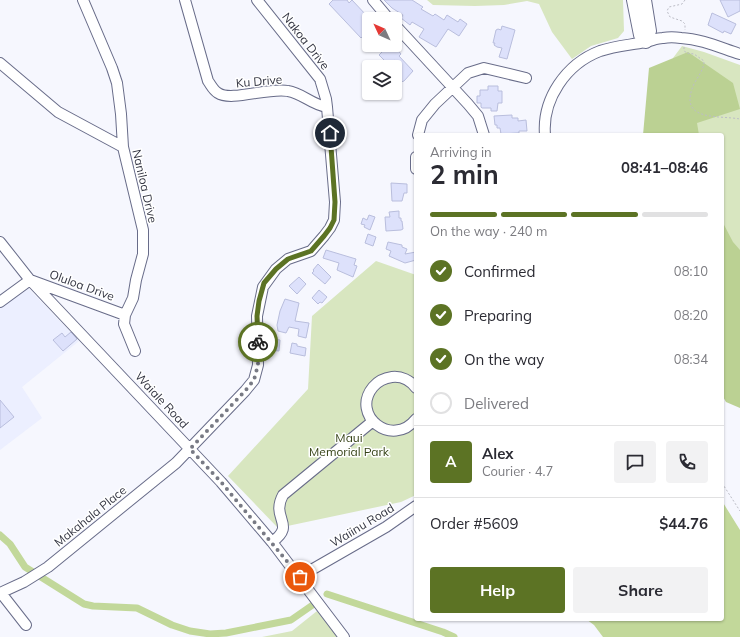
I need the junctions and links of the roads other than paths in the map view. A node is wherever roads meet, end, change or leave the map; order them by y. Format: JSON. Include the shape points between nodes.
{"nodes":[{"id":1,"x":83,"y":0,"type":"edge"},
{"id":2,"x":185,"y":0,"type":"edge"},
{"id":3,"x":257,"y":0,"type":"edge"},
{"id":4,"x":373,"y":0,"type":"edge"},
{"id":5,"x":633,"y":0,"type":"edge"},
{"id":6,"x":645,"y":0,"type":"edge"},
{"id":7,"x":384,"y":12,"type":"edge"},
{"id":8,"x":402,"y":32,"type":"edge"},
{"id":9,"x":646,"y":42,"type":"junction"},
{"id":10,"x":740,"y":54,"type":"edge"},
{"id":11,"x":0,"y":63,"type":"edge"},
{"id":12,"x":526,"y":78,"type":"dead end"},
{"id":13,"x":452,"y":86,"type":"junction"},
{"id":14,"x":328,"y":107,"type":"junction"},
{"id":15,"x":419,"y":133,"type":"edge"},
{"id":16,"x":483,"y":133,"type":"edge"},
{"id":17,"x":545,"y":133,"type":"edge"},
{"id":18,"x":123,"y":147,"type":"junction"},
{"id":19,"x":0,"y":242,"type":"edge"},
{"id":20,"x":30,"y":280,"type":"junction"},
{"id":21,"x":0,"y":302,"type":"edge"},
{"id":22,"x":125,"y":315,"type":"junction"},
{"id":23,"x":135,"y":351,"type":"dead end"},
{"id":24,"x":414,"y":386,"type":"edge"},
{"id":25,"x":373,"y":421,"type":"junction"},
{"id":26,"x":414,"y":421,"type":"edge"},
{"id":27,"x":190,"y":449,"type":"junction"},
{"id":28,"x":414,"y":507,"type":"edge"},
{"id":29,"x":272,"y":542,"type":"junction"},
{"id":30,"x":300,"y":577,"type":"junction"},
{"id":31,"x":1,"y":593,"type":"edge"},
{"id":32,"x":26,"y":625,"type":"dead end"},
{"id":33,"x":344,"y":637,"type":"edge"}],
"edges":[{"from":1,"to":18,"type":"street","via":[[117,83]]},
{"from":2,"to":14,"type":"street","name":"Ku Drive","via":[[208,81],[218,93],[234,96],[275,90],[289,91],[315,104]]},
{"from":3,"to":14,"type":"street","name":"Nakoa Drive","via":[[320,79]]},
{"from":4,"to":7,"type":"street"},
{"from":5,"to":9,"type":"main road","via":[[640,35]]},
{"from":6,"to":9,"type":"main road","via":[[650,31]]},
{"from":8,"to":13,"type":"street"},
{"from":9,"to":10,"type":"street","via":[[662,38],[685,38],[700,40]]},
{"from":9,"to":17,"type":"street","via":[[599,51],[574,67],[559,83],[551,98],[546,113]]},
{"from":11,"to":18,"type":"street","name":"Naniloa Drive","via":[[58,112]]},
{"from":12,"to":13,"type":"street","via":[[484,68],[468,73]]},
{"from":13,"to":15,"type":"street","via":[[422,120]]},
{"from":13,"to":16,"type":"street","via":[[478,116]]},
{"from":14,"to":27,"type":"street","name":"Nakoa Drive","via":[[334,220],[311,251],[288,259],[264,283],[257,316],[258,365],[254,380]]},
{"from":18,"to":22,"type":"street","name":"Naniloa Drive","via":[[144,244],[133,298]]},
{"from":19,"to":20,"type":"street","name":"Waiale Road"},
{"from":20,"to":21,"type":"street"},
{"from":20,"to":22,"type":"street","name":"Oluloa Drive"},
{"from":20,"to":27,"type":"street","name":"Waiale Road"},
{"from":22,"to":23,"type":"street","via":[[124,324]]},
{"from":24,"to":25,"type":"street","via":[[396,376],[376,383],[367,401],[368,412]]},
{"from":25,"to":26,"type":"street","via":[[381,428],[391,431],[402,430]]},
{"from":25,"to":29,"type":"street","via":[[283,495],[279,509],[284,525],[283,532]]},
{"from":27,"to":29,"type":"street","name":"Waiale Road"},
{"from":27,"to":31,"type":"street","name":"Makahala Place","via":[[66,552],[24,582]]},
{"from":28,"to":30,"type":"street","name":"Waiinu Road","via":[[386,527]]},
{"from":29,"to":30,"type":"street","name":"Waiale Road"},
{"from":30,"to":33,"type":"street","name":"Waiale Road"},
{"from":31,"to":32,"type":"street"}]}
